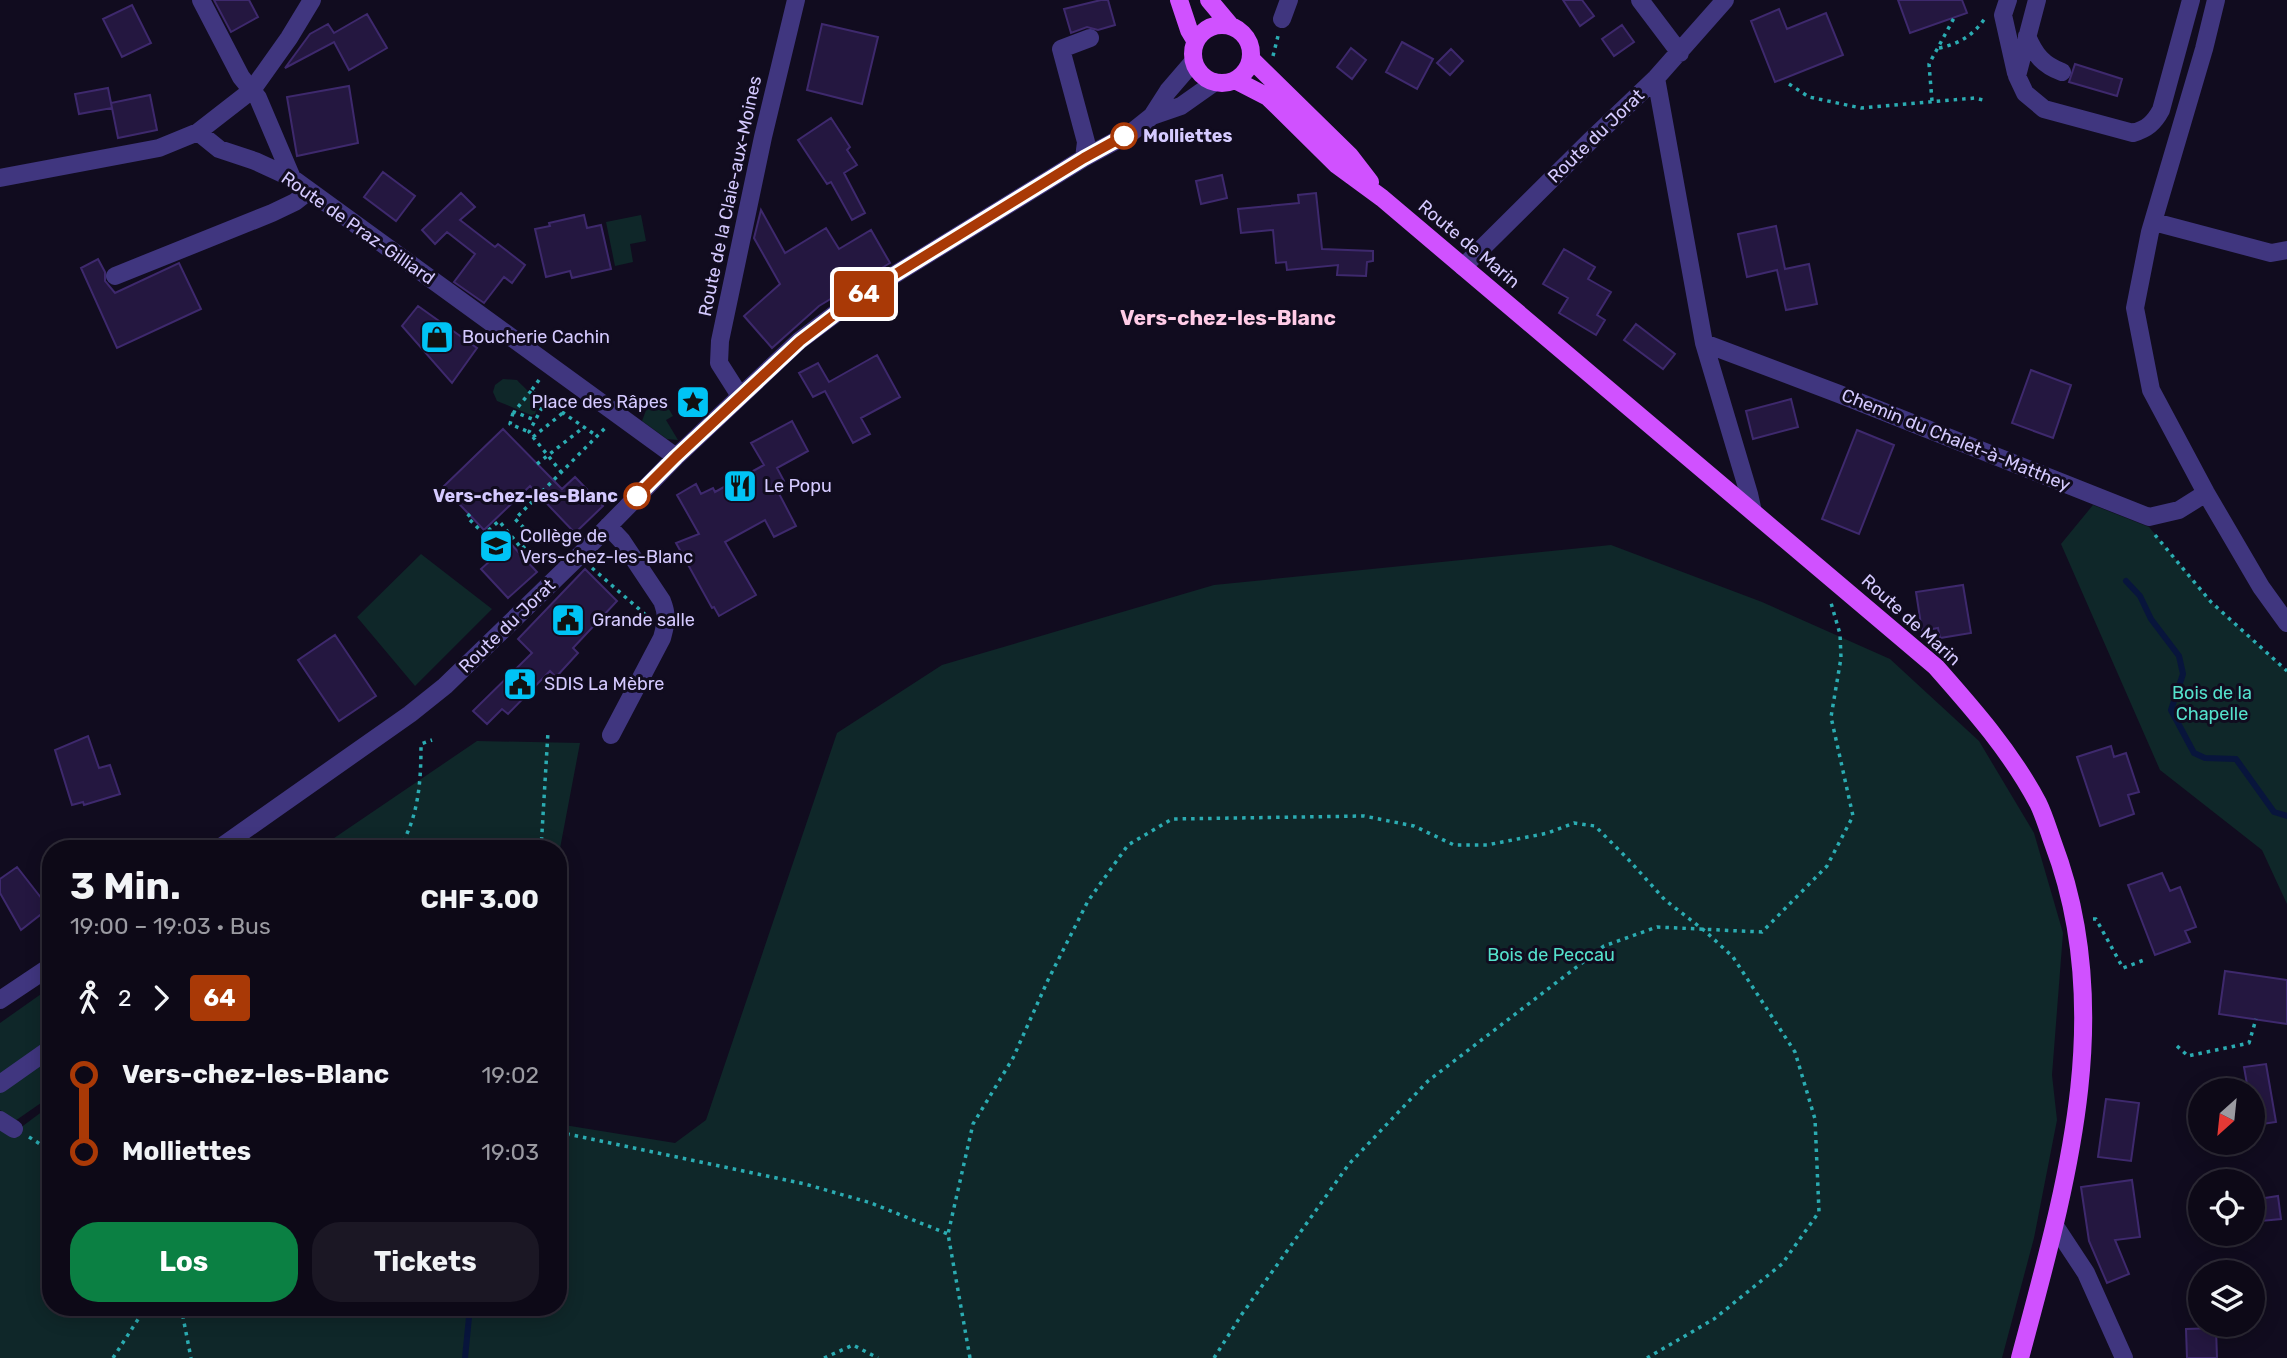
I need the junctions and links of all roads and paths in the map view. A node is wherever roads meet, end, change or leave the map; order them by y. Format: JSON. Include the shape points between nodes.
{"nodes":[{"id":1,"x":201,"y":0,"type":"edge"},
{"id":2,"x":312,"y":0,"type":"edge"},
{"id":3,"x":796,"y":0,"type":"edge"},
{"id":4,"x":1179,"y":0,"type":"edge"},
{"id":5,"x":1209,"y":0,"type":"edge"},
{"id":6,"x":1289,"y":0,"type":"edge"},
{"id":7,"x":1640,"y":0,"type":"edge"},
{"id":8,"x":1725,"y":0,"type":"edge"},
{"id":9,"x":2008,"y":0,"type":"edge"},
{"id":10,"x":2037,"y":0,"type":"edge"},
{"id":11,"x":2192,"y":0,"type":"edge"},
{"id":12,"x":2216,"y":0,"type":"edge"},
{"id":13,"x":1988,"y":13,"type":"dead end"},
{"id":14,"x":1954,"y":18,"type":"dead end"},
{"id":15,"x":1282,"y":19,"type":"joint"},
{"id":16,"x":1230,"y":25,"type":"junction"},
{"id":17,"x":2027,"y":36,"type":"junction"},
{"id":18,"x":1090,"y":37,"type":"dead end"},
{"id":19,"x":1195,"y":40,"type":"junction"},
{"id":20,"x":1939,"y":48,"type":"junction"},
{"id":21,"x":1680,"y":53,"type":"junction"},
{"id":22,"x":1251,"y":59,"type":"junction"},
{"id":23,"x":1193,"y":62,"type":"junction"},
{"id":24,"x":1272,"y":63,"type":"dead end"},
{"id":25,"x":2063,"y":72,"type":"dead end"},
{"id":26,"x":2017,"y":76,"type":"junction"},
{"id":27,"x":1656,"y":78,"type":"junction"},
{"id":28,"x":1235,"y":79,"type":"junction"},
{"id":29,"x":1215,"y":82,"type":"junction"},
{"id":30,"x":1790,"y":84,"type":"dead end"},
{"id":31,"x":252,"y":90,"type":"junction"},
{"id":32,"x":1932,"y":101,"type":"junction"},
{"id":33,"x":1987,"y":101,"type":"dead end"},
{"id":34,"x":1152,"y":116,"type":"junction"},
{"id":35,"x":198,"y":132,"type":"junction"},
{"id":36,"x":1084,"y":158,"type":"junction"},
{"id":37,"x":0,"y":177,"type":"edge"},
{"id":38,"x":292,"y":178,"type":"junction"},
{"id":39,"x":309,"y":191,"type":"junction"},
{"id":40,"x":1382,"y":198,"type":"junction"},
{"id":41,"x":2154,"y":222,"type":"junction"},
{"id":42,"x":2287,"y":250,"type":"edge"},
{"id":43,"x":1463,"y":267,"type":"junction"},
{"id":44,"x":115,"y":276,"type":"dead end"},
{"id":45,"x":1704,"y":343,"type":"junction"},
{"id":46,"x":541,"y":378,"type":"dead end"},
{"id":47,"x":531,"y":391,"type":"junction"},
{"id":48,"x":740,"y":396,"type":"junction"},
{"id":49,"x":546,"y":400,"type":"junction"},
{"id":50,"x":514,"y":412,"type":"junction"},
{"id":51,"x":564,"y":412,"type":"junction"},
{"id":52,"x":536,"y":420,"type":"junction"},
{"id":53,"x":608,"y":426,"type":"dead end"},
{"id":54,"x":584,"y":427,"type":"junction"},
{"id":55,"x":529,"y":432,"type":"junction"},
{"id":56,"x":533,"y":437,"type":"junction"},
{"id":57,"x":597,"y":437,"type":"junction"},
{"id":58,"x":548,"y":455,"type":"junction"},
{"id":59,"x":676,"y":457,"type":"junction"},
{"id":60,"x":537,"y":464,"type":"dead end"},
{"id":61,"x":562,"y":473,"type":"junction"},
{"id":62,"x":2206,"y":493,"type":"junction"},
{"id":63,"x":1753,"y":512,"type":"junction"},
{"id":64,"x":470,"y":514,"type":"dead end"},
{"id":65,"x":608,"y":526,"type":"junction"},
{"id":66,"x":2148,"y":527,"type":"dead end"},
{"id":67,"x":588,"y":565,"type":"dead end"},
{"id":68,"x":1822,"y":570,"type":"junction"},
{"id":69,"x":649,"y":618,"type":"dead end"},
{"id":70,"x":2287,"y":622,"type":"edge"},
{"id":71,"x":2287,"y":671,"type":"edge"},
{"id":72,"x":548,"y":732,"type":"dead end"},
{"id":73,"x":611,"y":735,"type":"dead end"},
{"id":74,"x":432,"y":740,"type":"dead end"},
{"id":75,"x":231,"y":840,"type":"edge"},
{"id":76,"x":403,"y":840,"type":"edge"},
{"id":77,"x":542,"y":840,"type":"edge"},
{"id":78,"x":2091,"y":919,"type":"dead end"},
{"id":79,"x":1705,"y":931,"type":"junction"},
{"id":80,"x":2144,"y":960,"type":"dead end"},
{"id":81,"x":42,"y":972,"type":"edge"},
{"id":82,"x":0,"y":1000,"type":"edge"},
{"id":83,"x":2256,"y":1019,"type":"dead end"},
{"id":84,"x":2177,"y":1046,"type":"dead end"},
{"id":85,"x":42,"y":1054,"type":"edge"},
{"id":86,"x":0,"y":1084,"type":"edge"},
{"id":87,"x":7,"y":1124,"type":"edge"},
{"id":88,"x":567,"y":1134,"type":"edge"},
{"id":89,"x":42,"y":1145,"type":"edge"},
{"id":90,"x":2055,"y":1226,"type":"junction"},
{"id":91,"x":948,"y":1234,"type":"junction"},
{"id":92,"x":140,"y":1316,"type":"edge"},
{"id":93,"x":183,"y":1316,"type":"edge"},
{"id":94,"x":113,"y":1358,"type":"edge"},
{"id":95,"x":191,"y":1358,"type":"edge"},
{"id":96,"x":824,"y":1358,"type":"edge"},
{"id":97,"x":878,"y":1358,"type":"edge"},
{"id":98,"x":970,"y":1358,"type":"edge"},
{"id":99,"x":1214,"y":1358,"type":"edge"},
{"id":100,"x":1647,"y":1358,"type":"edge"},
{"id":101,"x":2020,"y":1358,"type":"edge"},
{"id":102,"x":2124,"y":1358,"type":"edge"}],
"edges":[{"from":1,"to":31,"type":"street","via":[[240,78]]},
{"from":2,"to":31,"type":"street"},
{"from":3,"to":48,"type":"street","name":"Route de la Claie-aux-Moines","via":[[720,341],[719,363]]},
{"from":4,"to":19,"type":"main road"},
{"from":5,"to":16,"type":"main road"},
{"from":6,"to":15,"type":"street"},
{"from":7,"to":21,"type":"street"},
{"from":8,"to":21,"type":"street","name":"Route du Jorat"},
{"from":9,"to":26,"type":"street","via":[[2003,15]]},
{"from":10,"to":17,"type":"street"},
{"from":11,"to":26,"type":"street","via":[[2161,110],[2145,130],[2126,133],[2043,109],[2025,93]]},
{"from":12,"to":41,"type":"street"},
{"from":13,"to":20,"type":"path","via":[[1969,36]]},
{"from":14,"to":20,"type":"path"},
{"from":15,"to":24,"type":"path"},
{"from":16,"to":19,"type":"main road","via":[[1210,26]]},
{"from":16,"to":22,"type":"main road","via":[[1244,34]]},
{"from":17,"to":25,"type":"street","via":[[2036,56]]},
{"from":17,"to":26,"type":"street"},
{"from":18,"to":36,"type":"street","via":[[1061,49],[1086,142]]},
{"from":19,"to":23,"type":"main road"},
{"from":20,"to":32,"type":"path","via":[[1929,64]]},
{"from":21,"to":27,"type":"street","name":"Route du Jorat"},
{"from":22,"to":28,"type":"main road"},
{"from":22,"to":40,"type":"main road","name":"Route de Marin","via":[[1350,156]]},
{"from":23,"to":29,"type":"main road","via":[[1201,75]]},
{"from":23,"to":34,"type":"street","name":"Route du Jorat"},
{"from":27,"to":43,"type":"street","name":"Route du Jorat"},
{"from":27,"to":45,"type":"street"},
{"from":28,"to":29,"type":"main road"},
{"from":28,"to":40,"type":"main road","name":"Route de Marin","via":[[1268,97],[1336,165]]},
{"from":29,"to":34,"type":"street","name":"Route du Jorat","via":[[1181,106]]},
{"from":30,"to":32,"type":"path","via":[[1808,97],[1861,108]]},
{"from":31,"to":35,"type":"street"},
{"from":31,"to":38,"type":"street"},
{"from":32,"to":33,"type":"path"},
{"from":34,"to":36,"type":"street","name":"Route du Jorat"},
{"from":35,"to":37,"type":"street","via":[[159,148]]},
{"from":35,"to":38,"type":"street","name":"Route de Praz-Gilliard","via":[[219,149]]},
{"from":36,"to":48,"type":"street","name":"Route du Jorat","via":[[855,299]]},
{"from":38,"to":39,"type":"street","name":"Route de Praz-Gilliard"},
{"from":39,"to":44,"type":"street","via":[[272,213]]},
{"from":39,"to":59,"type":"street","name":"Route de Praz-Gilliard"},
{"from":40,"to":43,"type":"main road","name":"Route de Marin"},
{"from":41,"to":42,"type":"street","via":[[2271,253]]},
{"from":41,"to":62,"type":"street","via":[[2135,308],[2151,390]]},
{"from":43,"to":63,"type":"main road","name":"Route de Marin"},
{"from":45,"to":62,"type":"street","name":"Chemin du Chalet-à-Matthey","via":[[2149,517],[2179,510]]},
{"from":45,"to":63,"type":"street"},
{"from":46,"to":47,"type":"path"},
{"from":47,"to":49,"type":"path"},
{"from":47,"to":50,"type":"path"},
{"from":48,"to":59,"type":"street","name":"Route du Jorat"},
{"from":49,"to":51,"type":"path"},
{"from":49,"to":52,"type":"path"},
{"from":50,"to":52,"type":"path"},
{"from":50,"to":55,"type":"path","via":[[510,424]]},
{"from":51,"to":54,"type":"path"},
{"from":51,"to":56,"type":"path"},
{"from":52,"to":55,"type":"path"},
{"from":53,"to":57,"type":"path"},
{"from":54,"to":57,"type":"path"},
{"from":54,"to":58,"type":"path"},
{"from":55,"to":56,"type":"path"},
{"from":56,"to":58,"type":"path"},
{"from":57,"to":61,"type":"path"},
{"from":58,"to":60,"type":"path"},
{"from":58,"to":61,"type":"path"},
{"from":59,"to":65,"type":"street","name":"Route du Jorat"},
{"from":61,"to":64,"type":"path","via":[[515,519],[530,534],[523,548],[499,521],[484,534],[467,517]]},
{"from":62,"to":70,"type":"street"},
{"from":63,"to":68,"type":"main road","name":"Route de Marin"},
{"from":65,"to":73,"type":"street","via":[[662,601],[667,621]]},
{"from":65,"to":75,"type":"street","name":"Route du Jorat","via":[[425,703]]},
{"from":66,"to":71,"type":"path","via":[[2211,603]]},
{"from":67,"to":69,"type":"path"},
{"from":68,"to":79,"type":"path","via":[[1840,634],[1841,659],[1831,717],[1853,816],[1827,866],[1762,932]]},
{"from":68,"to":90,"type":"main road","name":"Route de Marin","via":[[1936,667],[1983,720],[2039,805],[2064,873],[2076,922],[2085,1023],[2082,1075]]},
{"from":72,"to":77,"type":"path"},
{"from":74,"to":76,"type":"path","via":[[421,744],[417,810]]},
{"from":78,"to":80,"type":"path","via":[[2123,968]]},
{"from":79,"to":91,"type":"path","via":[[1665,900],[1595,826],[1574,822],[1548,833],[1487,845],[1454,845],[1414,826],[1364,816],[1172,819],[1128,845],[1088,901],[1013,1058],[973,1124]]},
{"from":79,"to":99,"type":"path","via":[[1657,927],[1604,946],[1428,1082],[1349,1164]]},
{"from":79,"to":100,"type":"path","via":[[1734,957],[1795,1052],[1815,1119],[1819,1212],[1782,1264],[1714,1319]]},
{"from":81,"to":82,"type":"street"},
{"from":83,"to":84,"type":"path","via":[[2249,1043],[2188,1056]]},
{"from":85,"to":86,"type":"street"},
{"from":87,"to":89,"type":"path"},
{"from":88,"to":91,"type":"path","via":[[805,1184],[871,1203]]},
{"from":90,"to":101,"type":"main road","name":"Route de Marin"},
{"from":90,"to":102,"type":"street","via":[[2086,1273]]},
{"from":91,"to":98,"type":"path"},
{"from":92,"to":94,"type":"path"},
{"from":93,"to":95,"type":"path"},
{"from":96,"to":97,"type":"path","via":[[853,1345]]}]}
